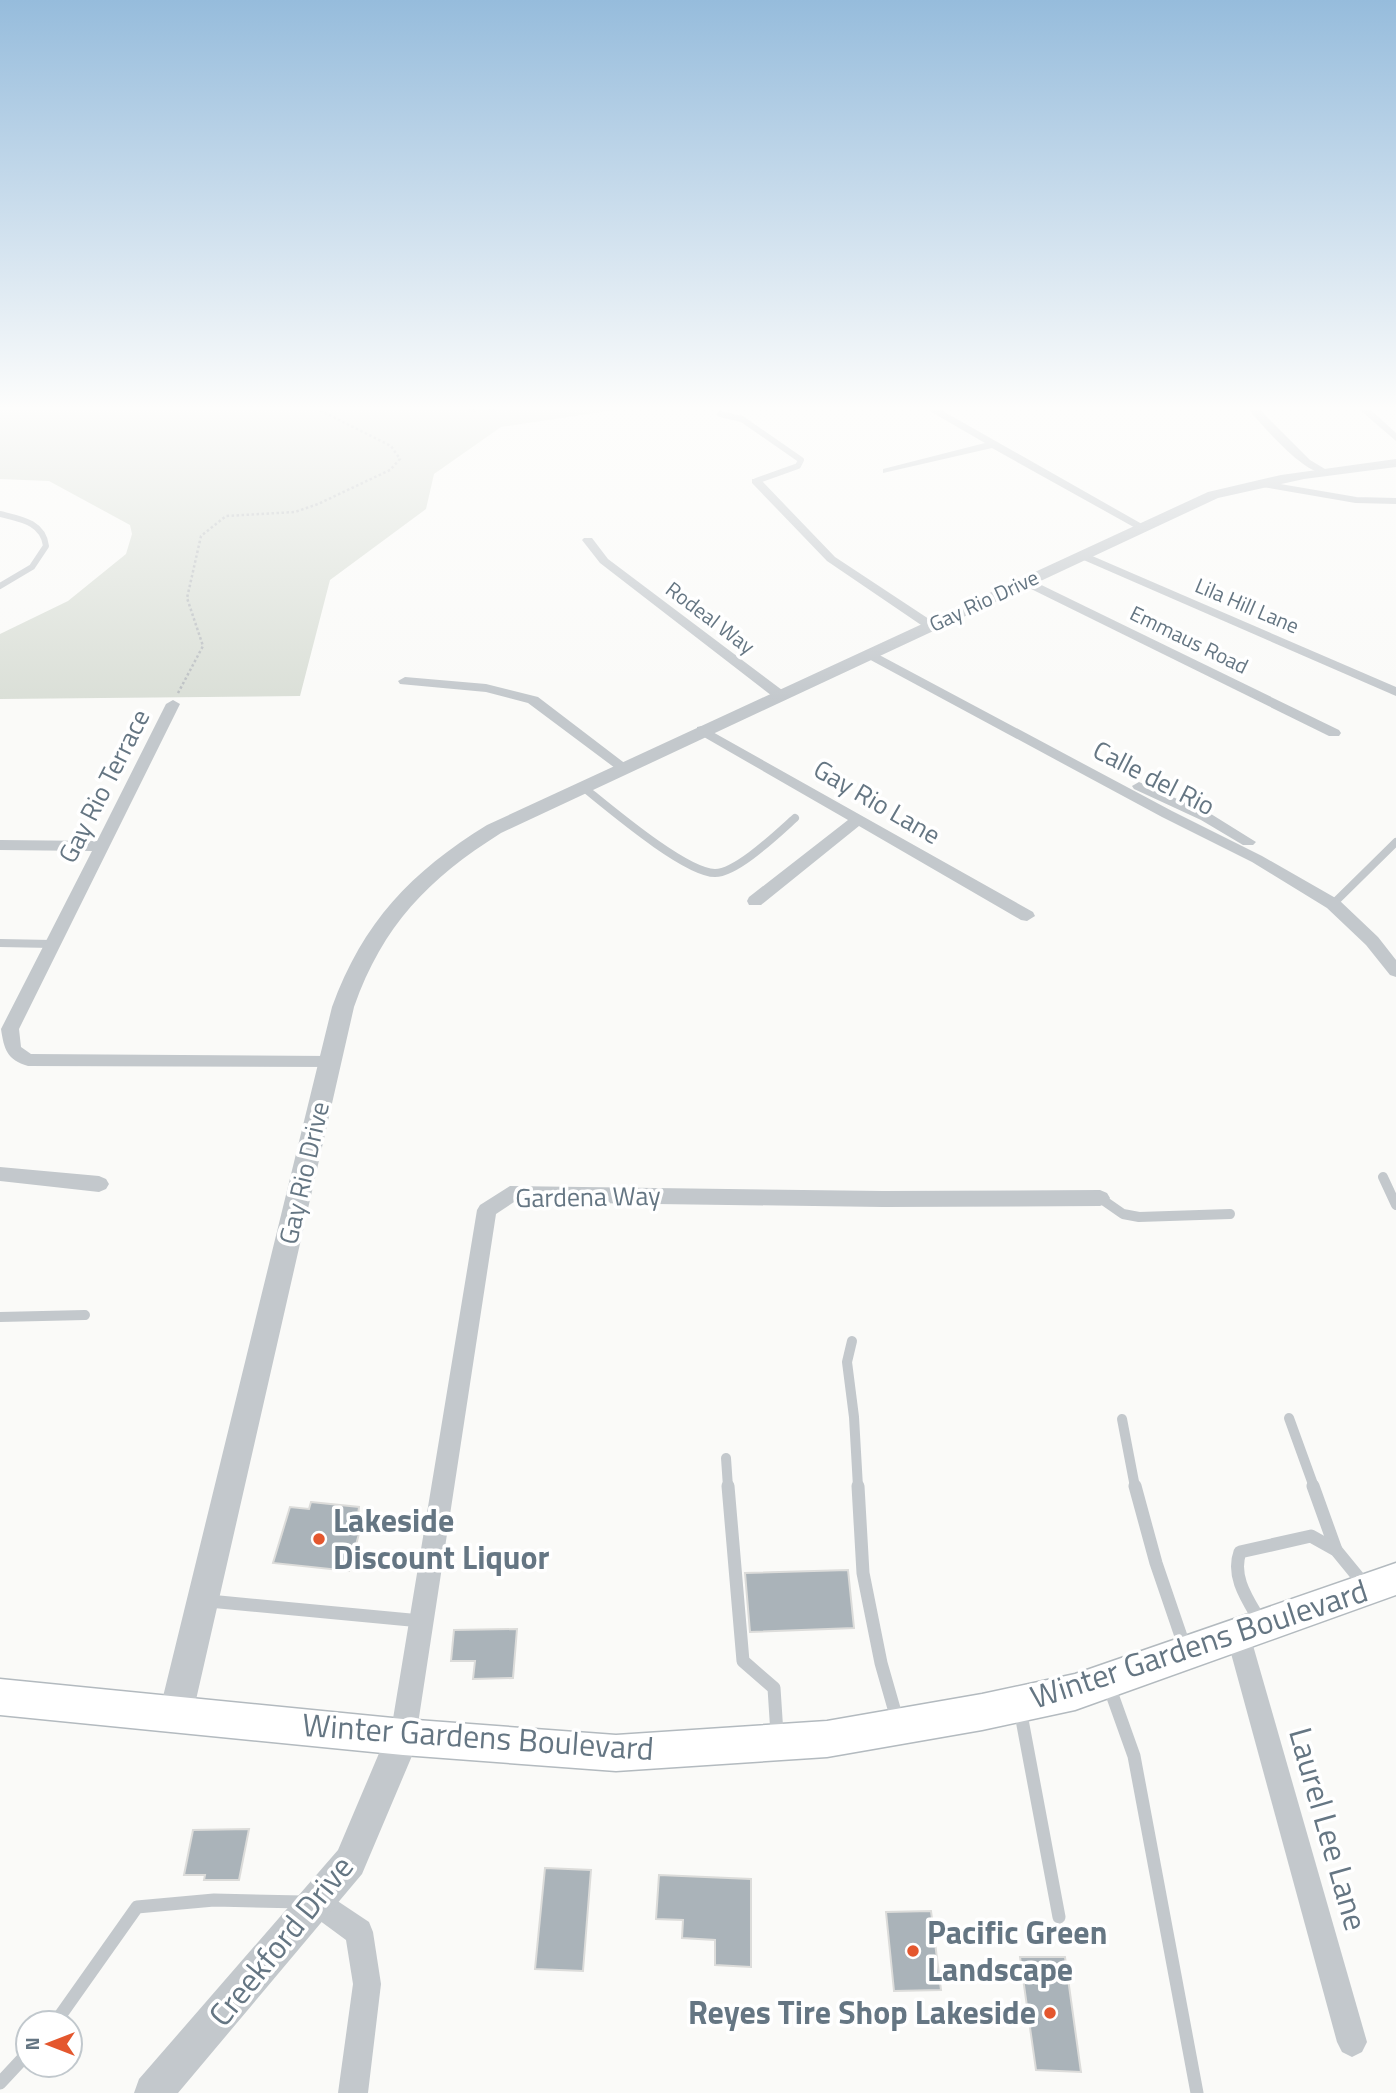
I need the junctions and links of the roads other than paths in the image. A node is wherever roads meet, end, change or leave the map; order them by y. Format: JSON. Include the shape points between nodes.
{"nodes":[{"id":1,"x":782,"y":508,"type":"edge"},
{"id":2,"x":1107,"y":508,"type":"edge"},
{"id":3,"x":1186,"y":508,"type":"edge"},
{"id":4,"x":0,"y":514,"type":"edge"},
{"id":5,"x":1143,"y":528,"type":"junction"},
{"id":6,"x":588,"y":540,"type":"dead end"},
{"id":7,"x":1083,"y":556,"type":"junction"},
{"id":8,"x":1027,"y":582,"type":"junction"},
{"id":9,"x":0,"y":586,"type":"edge"},
{"id":10,"x":930,"y":626,"type":"junction"},
{"id":11,"x":874,"y":652,"type":"junction"},
{"id":12,"x":405,"y":681,"type":"dead end"},
{"id":13,"x":1396,"y":692,"type":"edge"},
{"id":14,"x":781,"y":696,"type":"junction"},
{"id":15,"x":173,"y":704,"type":"road end"},
{"id":16,"x":702,"y":730,"type":"junction"},
{"id":17,"x":1334,"y":733,"type":"dead end"},
{"id":18,"x":624,"y":768,"type":"junction"},
{"id":19,"x":583,"y":787,"type":"junction"},
{"id":20,"x":795,"y":818,"type":"dead end"},
{"id":21,"x":858,"y":819,"type":"junction"},
{"id":22,"x":1396,"y":842,"type":"edge"},
{"id":23,"x":0,"y":845,"type":"edge"},
{"id":24,"x":101,"y":846,"type":"junction"},
{"id":25,"x":755,"y":901,"type":"dead end"},
{"id":26,"x":1333,"y":904,"type":"junction"},
{"id":27,"x":1027,"y":916,"type":"dead end"},
{"id":28,"x":0,"y":943,"type":"edge"},
{"id":29,"x":52,"y":944,"type":"junction"},
{"id":30,"x":1396,"y":971,"type":"edge"},
{"id":31,"x":330,"y":1062,"type":"junction"},
{"id":32,"x":0,"y":1174,"type":"edge"},
{"id":33,"x":1382,"y":1177,"type":"dead end"},
{"id":34,"x":99,"y":1184,"type":"dead end"},
{"id":35,"x":1100,"y":1198,"type":"joint"},
{"id":36,"x":1396,"y":1205,"type":"edge"},
{"id":37,"x":1230,"y":1214,"type":"dead end"},
{"id":38,"x":85,"y":1315,"type":"dead end"},
{"id":39,"x":0,"y":1317,"type":"edge"},
{"id":40,"x":852,"y":1341,"type":"dead end"},
{"id":41,"x":1289,"y":1418,"type":"dead end"},
{"id":42,"x":1122,"y":1419,"type":"dead end"},
{"id":43,"x":726,"y":1458,"type":"dead end"},
{"id":44,"x":1336,"y":1549,"type":"junction"},
{"id":45,"x":1382,"y":1584,"type":"edge"},
{"id":46,"x":203,"y":1601,"type":"junction"},
{"id":47,"x":423,"y":1622,"type":"junction"},
{"id":48,"x":1250,"y":1630,"type":"junction"},
{"id":49,"x":1187,"y":1653,"type":"junction"},
{"id":50,"x":1108,"y":1681,"type":"junction"},
{"id":51,"x":0,"y":1697,"type":"edge"},
{"id":52,"x":1019,"y":1704,"type":"junction"},
{"id":53,"x":176,"y":1713,"type":"junction"},
{"id":54,"x":900,"y":1727,"type":"junction"},
{"id":55,"x":403,"y":1737,"type":"junction"},
{"id":56,"x":777,"y":1743,"type":"junction"},
{"id":57,"x":318,"y":1902,"type":"junction"},
{"id":58,"x":1059,"y":1917,"type":"dead end"},
{"id":59,"x":65,"y":2009,"type":"edge"},
{"id":60,"x":1352,"y":2042,"type":"dead end"},
{"id":61,"x":14,"y":2068,"type":"edge"},
{"id":62,"x":0,"y":2083,"type":"edge"},
{"id":63,"x":153,"y":2093,"type":"edge"},
{"id":64,"x":353,"y":2093,"type":"edge"},
{"id":65,"x":1197,"y":2093,"type":"edge"}],
"edges":[{"from":1,"to":10,"type":"street","via":[[831,559]]},
{"from":2,"to":5,"type":"street"},
{"from":3,"to":5,"type":"street","name":"Gay Rio Drive"},
{"from":4,"to":9,"type":"lane","via":[[36,525],[48,542],[32,568]]},
{"from":5,"to":7,"type":"street","name":"Gay Rio Drive"},
{"from":6,"to":14,"type":"street","name":"Rodeal Way","via":[[604,561]]},
{"from":7,"to":8,"type":"street","name":"Gay Rio Drive"},
{"from":7,"to":13,"type":"street","name":"Lila Hill Lane"},
{"from":8,"to":10,"type":"street","name":"Gay Rio Drive"},
{"from":8,"to":17,"type":"street","name":"Emmaus Road"},
{"from":10,"to":11,"type":"street","name":"Gay Rio Drive"},
{"from":11,"to":14,"type":"street","name":"Gay Rio Drive"},
{"from":11,"to":26,"type":"street","name":"Calle del Rio"},
{"from":12,"to":18,"type":"street","via":[[521,695]]},
{"from":14,"to":16,"type":"street","name":"Gay Rio Drive"},
{"from":15,"to":24,"type":"street","name":"Gay Rio Terrace"},
{"from":16,"to":18,"type":"street","name":"Gay Rio Drive"},
{"from":16,"to":21,"type":"street","name":"Gay Rio Lane"},
{"from":18,"to":19,"type":"street","name":"Gay Rio Drive"},
{"from":19,"to":20,"type":"lane","via":[[650,839],[715,873],[763,845]]},
{"from":19,"to":31,"type":"street","name":"Gay Rio Drive","via":[[473,841],[401,901],[360,961]]},
{"from":21,"to":25,"type":"street"},
{"from":21,"to":27,"type":"street","name":"Gay Rio Lane"},
{"from":22,"to":26,"type":"lane"},
{"from":23,"to":24,"type":"street"},
{"from":24,"to":29,"type":"street","name":"Gay Rio Terrace"},
{"from":26,"to":30,"type":"street","name":"Calle del Rio","via":[[1373,941]]},
{"from":28,"to":29,"type":"lane"},
{"from":29,"to":31,"type":"street","name":"Gay Rio Terrace","via":[[10,1029],[13,1050],[27,1059]]},
{"from":31,"to":46,"type":"street","name":"Gay Rio Drive"},
{"from":32,"to":34,"type":"street"},
{"from":33,"to":36,"type":"lane"},
{"from":35,"to":37,"type":"lane","via":[[1123,1214],[1139,1217]]},
{"from":35,"to":47,"type":"street","name":"Gardena Way","via":[[510,1194],[488,1210]]},
{"from":38,"to":39,"type":"lane"},
{"from":40,"to":54,"type":"lane","via":[[848,1362],[863,1573],[881,1663]]},
{"from":41,"to":44,"type":"lane"},
{"from":42,"to":49,"type":"lane","via":[[1128,1467],[1144,1526]]},
{"from":43,"to":56,"type":"lane","via":[[743,1661],[774,1688]]},
{"from":44,"to":45,"type":"lane"},
{"from":44,"to":48,"type":"lane","via":[[1311,1536],[1240,1552],[1236,1573]]},
{"from":45,"to":48,"type":"main road","name":"Winter Gardens Boulevard"},
{"from":46,"to":47,"type":"lane"},
{"from":46,"to":53,"type":"street","name":"Gay Rio Drive"},
{"from":47,"to":55,"type":"street","name":"Gardena Way"},
{"from":48,"to":49,"type":"main road","name":"Winter Gardens Boulevard"},
{"from":48,"to":60,"type":"street","name":"Laurel Lee Lane"},
{"from":49,"to":50,"type":"main road","name":"Winter Gardens Boulevard"},
{"from":50,"to":52,"type":"main road","name":"Winter Gardens Boulevard"},
{"from":50,"to":65,"type":"lane","via":[[1134,1756]]},
{"from":51,"to":53,"type":"main road","name":"Winter Gardens Boulevard"},
{"from":52,"to":54,"type":"main road","name":"Winter Gardens Boulevard"},
{"from":52,"to":58,"type":"lane"},
{"from":53,"to":55,"type":"main road","name":"Winter Gardens Boulevard"},
{"from":54,"to":56,"type":"main road","name":"Winter Gardens Boulevard"},
{"from":55,"to":56,"type":"main road","name":"Winter Gardens Boulevard","via":[[616,1753]]},
{"from":55,"to":57,"type":"street","name":"Creekford Drive","via":[[350,1862]]},
{"from":57,"to":59,"type":"lane","via":[[214,1900],[137,1907]]},
{"from":57,"to":63,"type":"street","name":"Creekford Drive"},
{"from":57,"to":64,"type":"street","via":[[359,1932],[368,1984]]},
{"from":61,"to":62,"type":"lane"}]}
